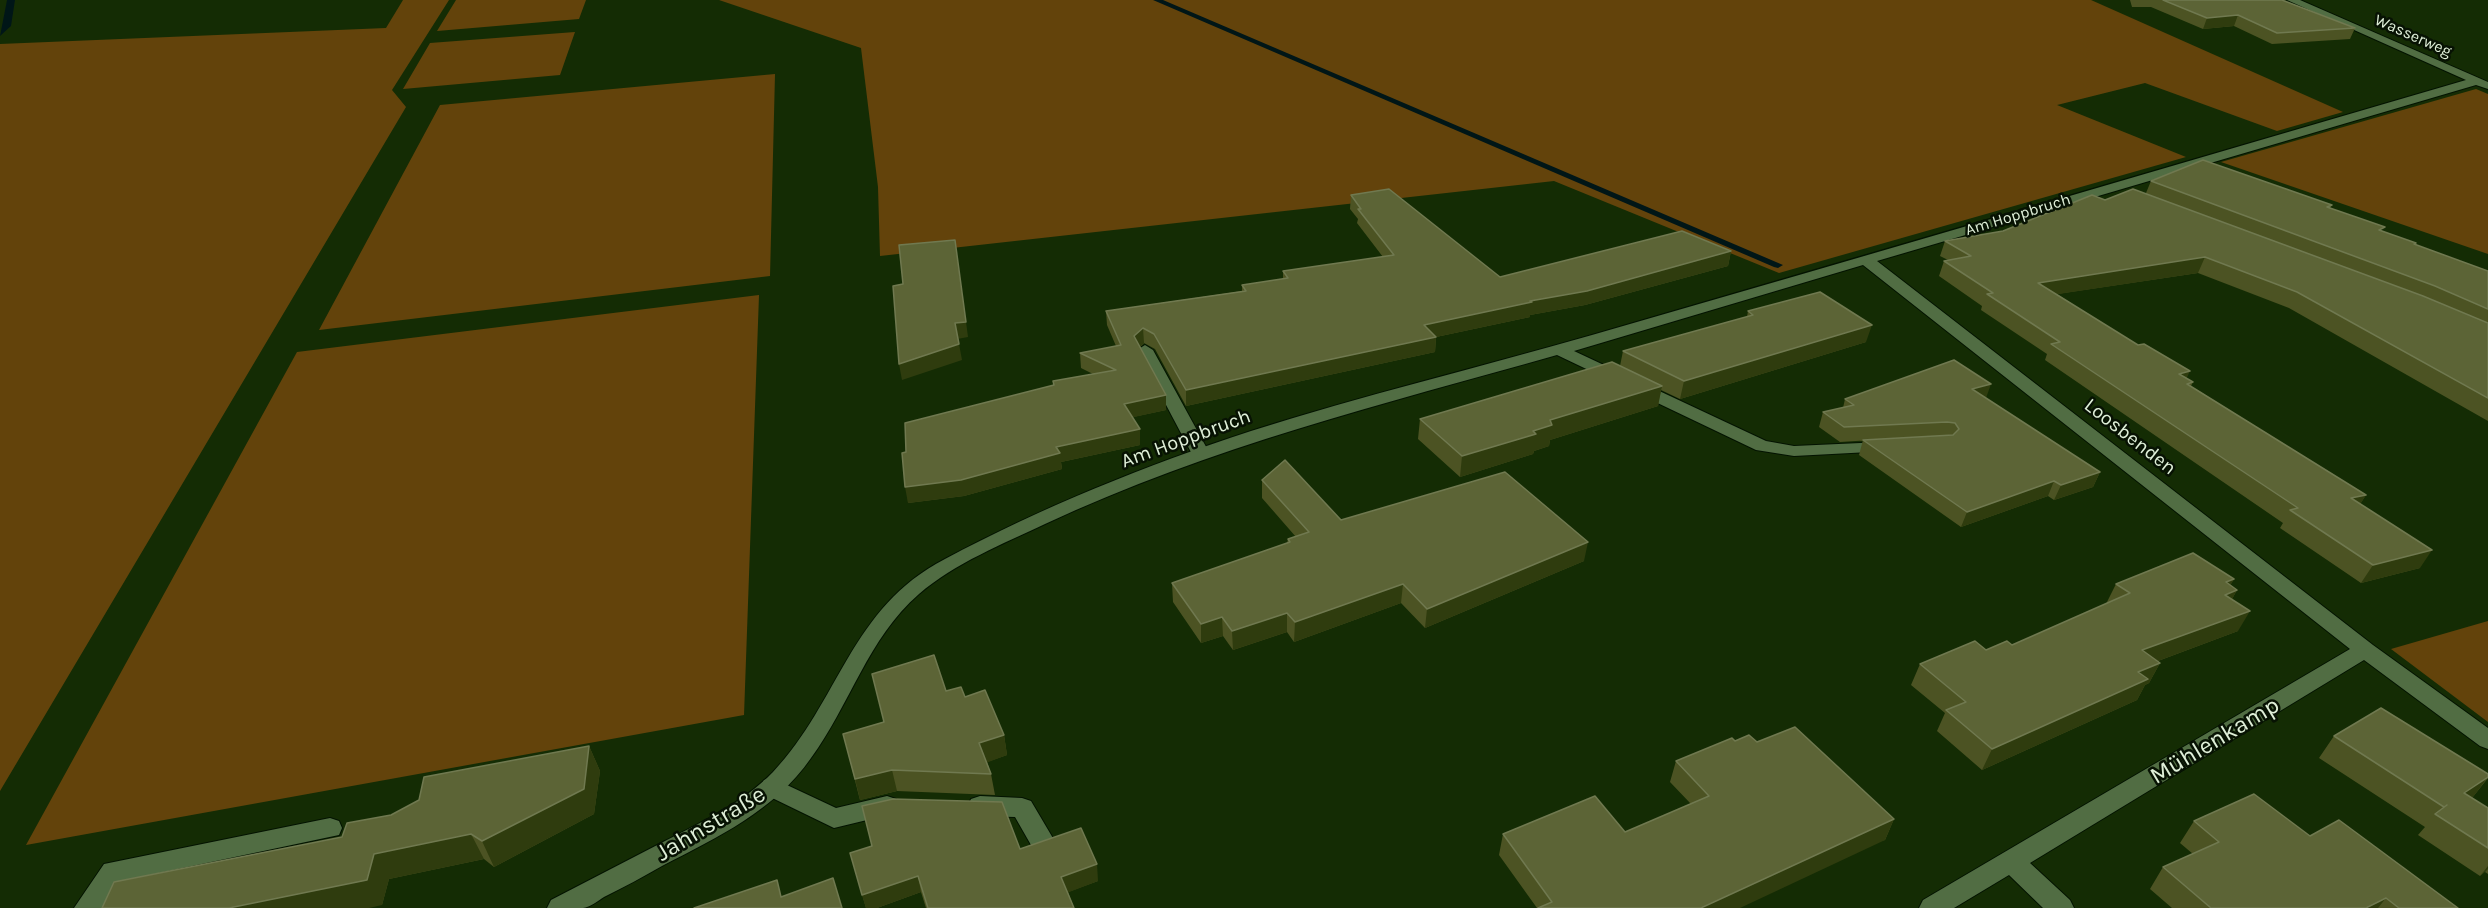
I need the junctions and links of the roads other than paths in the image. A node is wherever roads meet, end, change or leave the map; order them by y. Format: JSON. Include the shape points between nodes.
{"nodes":[{"id":1,"x":2292,"y":0,"type":"edge"},
{"id":2,"x":2482,"y":84,"type":"edge"},
{"id":3,"x":2106,"y":188,"type":"junction"},
{"id":4,"x":2129,"y":196,"type":"edge"},
{"id":5,"x":1866,"y":260,"type":"junction"},
{"id":6,"x":1145,"y":350,"type":"edge"},
{"id":7,"x":1560,"y":350,"type":"junction"},
{"id":8,"x":1897,"y":446,"type":"edge"},
{"id":9,"x":1201,"y":454,"type":"junction"},
{"id":10,"x":865,"y":641,"type":"joint"},
{"id":11,"x":2365,"y":650,"type":"junction"},
{"id":12,"x":2488,"y":740,"type":"edge"},
{"id":13,"x":772,"y":788,"type":"junction"},
{"id":14,"x":909,"y":804,"type":"edge"},
{"id":15,"x":954,"y":806,"type":"edge"},
{"id":16,"x":330,"y":828,"type":"dead end"},
{"id":17,"x":1044,"y":845,"type":"edge"},
{"id":18,"x":2012,"y":862,"type":"junction"},
{"id":19,"x":87,"y":908,"type":"edge"},
{"id":20,"x":560,"y":908,"type":"edge"},
{"id":21,"x":1932,"y":908,"type":"edge"},
{"id":22,"x":2061,"y":908,"type":"edge"}],
"edges":[{"from":1,"to":2,"type":"street","name":"Wasserweg"},
{"from":2,"to":3,"type":"street","name":"Am Hoppbruch"},
{"from":3,"to":4,"type":"street"},
{"from":3,"to":5,"type":"street","name":"Am Hoppbruch"},
{"from":5,"to":7,"type":"street","name":"Am Hoppbruch"},
{"from":5,"to":11,"type":"street","name":"Loosbenden"},
{"from":6,"to":9,"type":"street"},
{"from":7,"to":8,"type":"street","via":[[1762,446],[1802,452]]},
{"from":7,"to":9,"type":"street","name":"Am Hoppbruch","via":[[1302,421]]},
{"from":9,"to":10,"type":"street","name":"Am Hoppbruch","via":[[1061,510],[938,570],[906,593]]},
{"from":10,"to":13,"type":"street","name":"Jahnstraße","via":[[811,739]]},
{"from":11,"to":12,"type":"street"},
{"from":11,"to":18,"type":"street","name":"Mühlenkamp"},
{"from":13,"to":14,"type":"street","via":[[834,818],[897,803]]},
{"from":13,"to":20,"type":"street","name":"Jahnstraße","via":[[721,823]]},
{"from":15,"to":17,"type":"street","via":[[1022,808]]},
{"from":16,"to":19,"type":"street","via":[[112,872]]},
{"from":18,"to":21,"type":"street","name":"Mühlenkamp"},
{"from":18,"to":22,"type":"street"}]}
